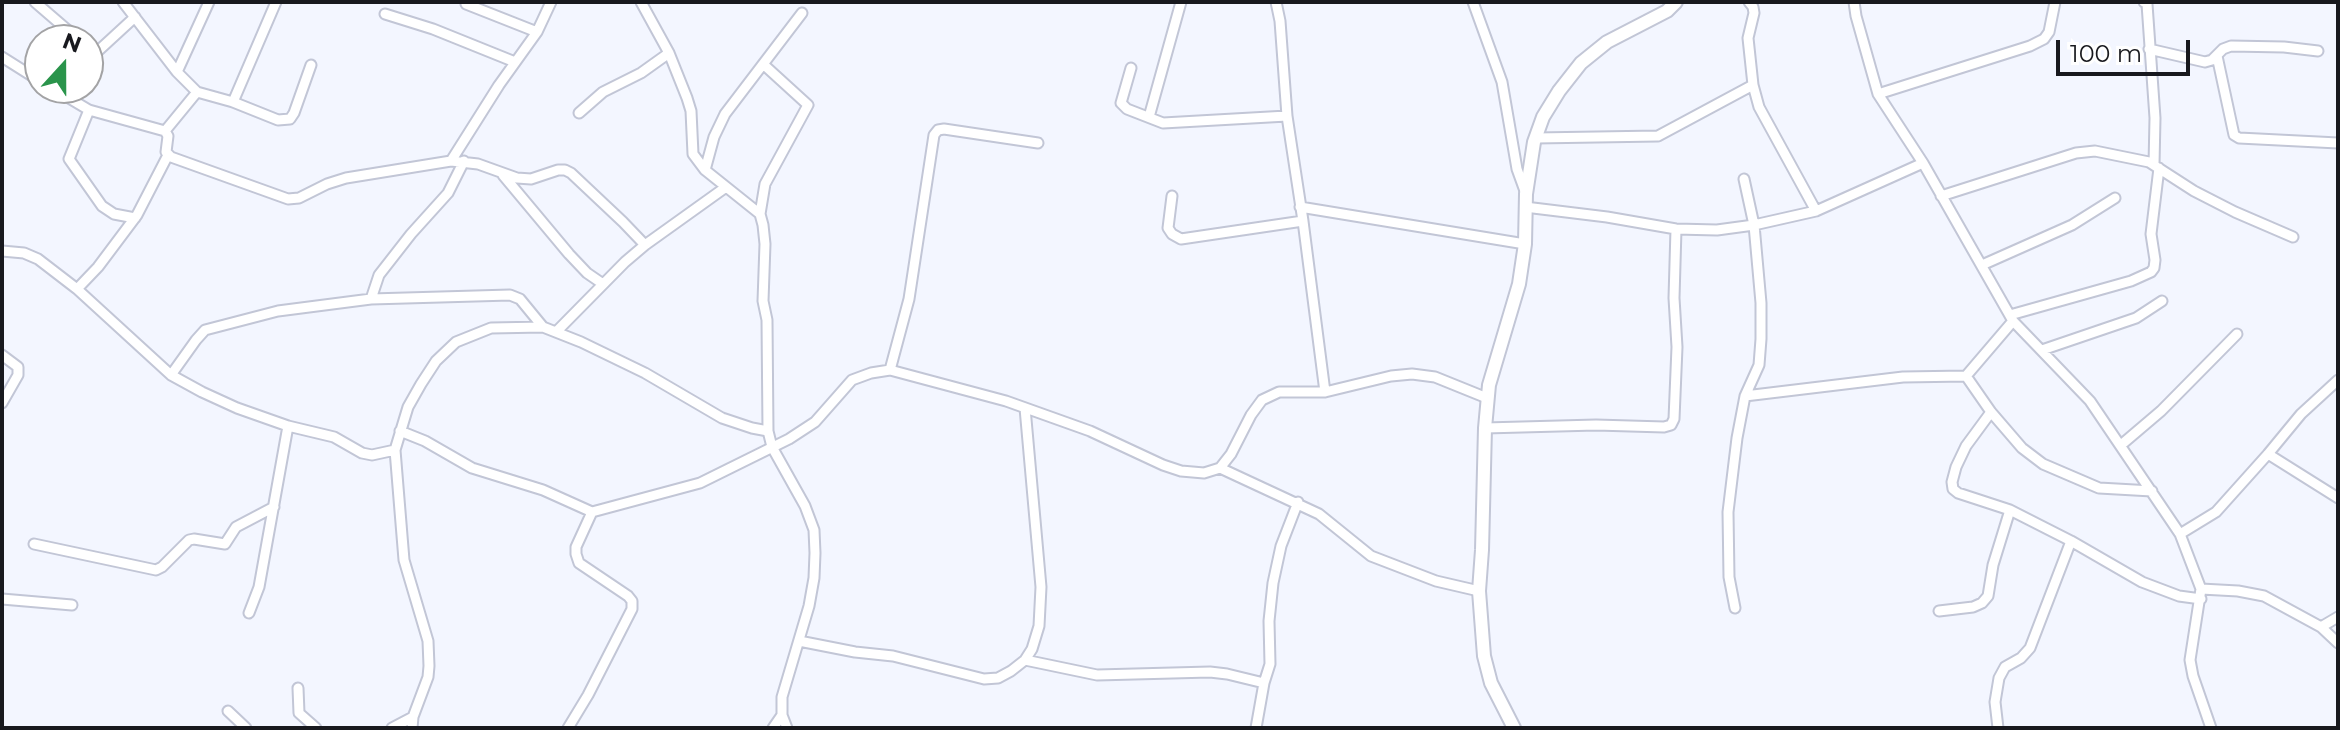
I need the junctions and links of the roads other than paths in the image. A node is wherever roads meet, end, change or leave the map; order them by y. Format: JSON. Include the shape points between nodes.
{"nodes":[{"id":1,"x":35,"y":2,"type":"edge"},
{"id":2,"x":123,"y":2,"type":"edge"},
{"id":3,"x":209,"y":2,"type":"edge"},
{"id":4,"x":276,"y":2,"type":"edge"},
{"id":5,"x":551,"y":2,"type":"edge"},
{"id":6,"x":641,"y":2,"type":"edge"},
{"id":7,"x":1181,"y":2,"type":"edge"},
{"id":8,"x":1276,"y":2,"type":"edge"},
{"id":9,"x":1473,"y":2,"type":"edge"},
{"id":10,"x":1749,"y":2,"type":"edge"},
{"id":11,"x":1854,"y":2,"type":"edge"},
{"id":12,"x":2055,"y":2,"type":"edge"},
{"id":13,"x":2144,"y":2,"type":"edge"},
{"id":14,"x":466,"y":4,"type":"dead end"},
{"id":15,"x":1667,"y":5,"type":"edge"},
{"id":16,"x":802,"y":13,"type":"dead end"},
{"id":17,"x":385,"y":14,"type":"dead end"},
{"id":18,"x":135,"y":17,"type":"junction"},
{"id":19,"x":60,"y":24,"type":"edge"},
{"id":20,"x":537,"y":32,"type":"junction"},
{"id":21,"x":104,"y":45,"type":"edge"},
{"id":22,"x":2149,"y":49,"type":"junction"},
{"id":23,"x":2318,"y":51,"type":"dead end"},
{"id":24,"x":669,"y":53,"type":"junction"},
{"id":25,"x":2217,"y":56,"type":"junction"},
{"id":26,"x":2,"y":57,"type":"edge"},
{"id":27,"x":515,"y":62,"type":"junction"},
{"id":28,"x":763,"y":64,"type":"junction"},
{"id":29,"x":311,"y":65,"type":"dead end"},
{"id":30,"x":1131,"y":68,"type":"dead end"},
{"id":31,"x":24,"y":71,"type":"edge"},
{"id":32,"x":177,"y":72,"type":"junction"},
{"id":33,"x":1753,"y":85,"type":"junction"},
{"id":34,"x":197,"y":92,"type":"junction"},
{"id":35,"x":1878,"y":94,"type":"junction"},
{"id":36,"x":233,"y":102,"type":"junction"},
{"id":37,"x":79,"y":104,"type":"edge"},
{"id":38,"x":89,"y":110,"type":"junction"},
{"id":39,"x":579,"y":113,"type":"dead end"},
{"id":40,"x":1287,"y":116,"type":"junction"},
{"id":41,"x":1149,"y":117,"type":"junction"},
{"id":42,"x":165,"y":131,"type":"junction"},
{"id":43,"x":1536,"y":138,"type":"junction"},
{"id":44,"x":1038,"y":143,"type":"dead end"},
{"id":45,"x":2338,"y":143,"type":"edge"},
{"id":46,"x":168,"y":155,"type":"junction"},
{"id":47,"x":451,"y":161,"type":"junction"},
{"id":48,"x":464,"y":161,"type":"junction"},
{"id":49,"x":1923,"y":163,"type":"junction"},
{"id":50,"x":2156,"y":166,"type":"junction"},
{"id":51,"x":705,"y":170,"type":"junction"},
{"id":52,"x":503,"y":174,"type":"junction"},
{"id":53,"x":1744,"y":179,"type":"dead end"},
{"id":54,"x":726,"y":187,"type":"junction"},
{"id":55,"x":1172,"y":196,"type":"dead end"},
{"id":56,"x":1941,"y":196,"type":"junction"},
{"id":57,"x":2115,"y":198,"type":"dead end"},
{"id":58,"x":1526,"y":200,"type":"junction"},
{"id":59,"x":1300,"y":207,"type":"junction"},
{"id":60,"x":1816,"y":211,"type":"junction"},
{"id":61,"x":760,"y":214,"type":"junction"},
{"id":62,"x":135,"y":218,"type":"junction"},
{"id":63,"x":1303,"y":221,"type":"junction"},
{"id":64,"x":1754,"y":225,"type":"junction"},
{"id":65,"x":1676,"y":229,"type":"junction"},
{"id":66,"x":2293,"y":237,"type":"dead end"},
{"id":67,"x":1525,"y":244,"type":"junction"},
{"id":68,"x":645,"y":245,"type":"junction"},
{"id":69,"x":2,"y":251,"type":"edge"},
{"id":70,"x":1982,"y":265,"type":"junction"},
{"id":71,"x":603,"y":284,"type":"junction"},
{"id":72,"x":77,"y":289,"type":"junction"},
{"id":73,"x":371,"y":299,"type":"junction"},
{"id":74,"x":2162,"y":301,"type":"dead end"},
{"id":75,"x":2012,"y":318,"type":"junction"},
{"id":76,"x":543,"y":327,"type":"junction"},
{"id":77,"x":557,"y":331,"type":"junction"},
{"id":78,"x":2237,"y":334,"type":"dead end"},
{"id":79,"x":2042,"y":350,"type":"junction"},
{"id":80,"x":2,"y":355,"type":"edge"},
{"id":81,"x":890,"y":370,"type":"junction"},
{"id":82,"x":171,"y":375,"type":"junction"},
{"id":83,"x":1966,"y":376,"type":"junction"},
{"id":84,"x":2338,"y":380,"type":"edge"},
{"id":85,"x":1325,"y":392,"type":"junction"},
{"id":86,"x":1745,"y":396,"type":"junction"},
{"id":87,"x":1487,"y":398,"type":"junction"},
{"id":88,"x":2,"y":403,"type":"edge"},
{"id":89,"x":1025,"y":408,"type":"junction"},
{"id":90,"x":1991,"y":412,"type":"junction"},
{"id":91,"x":288,"y":426,"type":"junction"},
{"id":92,"x":1485,"y":428,"type":"junction"},
{"id":93,"x":400,"y":431,"type":"junction"},
{"id":94,"x":768,"y":431,"type":"junction"},
{"id":95,"x":2121,"y":445,"type":"junction"},
{"id":96,"x":772,"y":447,"type":"junction"},
{"id":97,"x":395,"y":450,"type":"junction"},
{"id":98,"x":2268,"y":454,"type":"junction"},
{"id":99,"x":1220,"y":468,"type":"junction"},
{"id":100,"x":2152,"y":491,"type":"junction"},
{"id":101,"x":2338,"y":498,"type":"edge"},
{"id":102,"x":1298,"y":502,"type":"junction"},
{"id":103,"x":274,"y":507,"type":"junction"},
{"id":104,"x":2010,"y":510,"type":"junction"},
{"id":105,"x":592,"y":512,"type":"junction"},
{"id":106,"x":2180,"y":534,"type":"junction"},
{"id":107,"x":2071,"y":541,"type":"junction"},
{"id":108,"x":34,"y":544,"type":"dead end"},
{"id":109,"x":1479,"y":591,"type":"junction"},
{"id":110,"x":2201,"y":594,"type":"junction"},
{"id":111,"x":2,"y":599,"type":"edge"},
{"id":112,"x":72,"y":605,"type":"dead end"},
{"id":113,"x":1735,"y":608,"type":"dead end"},
{"id":114,"x":1939,"y":611,"type":"dead end"},
{"id":115,"x":249,"y":613,"type":"dead end"},
{"id":116,"x":2338,"y":617,"type":"edge"},
{"id":117,"x":2321,"y":627,"type":"junction"},
{"id":118,"x":799,"y":641,"type":"junction"},
{"id":119,"x":2338,"y":643,"type":"edge"},
{"id":120,"x":1025,"y":660,"type":"junction"},
{"id":121,"x":1264,"y":683,"type":"junction"},
{"id":122,"x":298,"y":688,"type":"dead end"},
{"id":123,"x":228,"y":711,"type":"dead end"},
{"id":124,"x":782,"y":715,"type":"junction"},
{"id":125,"x":413,"y":723,"type":"edge"},
{"id":126,"x":246,"y":728,"type":"edge"},
{"id":127,"x":316,"y":728,"type":"edge"},
{"id":128,"x":392,"y":728,"type":"edge"},
{"id":129,"x":568,"y":728,"type":"edge"},
{"id":130,"x":773,"y":728,"type":"edge"},
{"id":131,"x":787,"y":728,"type":"edge"},
{"id":132,"x":1256,"y":728,"type":"edge"},
{"id":133,"x":1514,"y":728,"type":"edge"},
{"id":134,"x":1998,"y":728,"type":"edge"},
{"id":135,"x":2211,"y":728,"type":"edge"}],
"edges":[{"from":1,"to":19,"type":"street"},
{"from":2,"to":18,"type":"street"},
{"from":3,"to":32,"type":"street"},
{"from":4,"to":36,"type":"street"},
{"from":5,"to":20,"type":"street"},
{"from":6,"to":24,"type":"street"},
{"from":7,"to":41,"type":"street"},
{"from":8,"to":40,"type":"street"},
{"from":9,"to":58,"type":"street","via":[[1502,82]]},
{"from":10,"to":33,"type":"street","via":[[1754,13],[1748,38]]},
{"from":11,"to":35,"type":"street"},
{"from":12,"to":35,"type":"street","via":[[2044,39]]},
{"from":13,"to":22,"type":"street"},
{"from":14,"to":20,"type":"street"},
{"from":15,"to":43,"type":"street","via":[[1581,63],[1543,117]]},
{"from":16,"to":28,"type":"street"},
{"from":17,"to":27,"type":"street"},
{"from":18,"to":21,"type":"street"},
{"from":18,"to":32,"type":"street"},
{"from":20,"to":27,"type":"street"},
{"from":22,"to":25,"type":"street","via":[[2205,62]]},
{"from":22,"to":50,"type":"street"},
{"from":23,"to":25,"type":"street","via":[[2231,46]]},
{"from":24,"to":39,"type":"street","via":[[603,92]]},
{"from":24,"to":51,"type":"street","via":[[691,111],[693,154]]},
{"from":25,"to":45,"type":"street","via":[[2234,135]]},
{"from":26,"to":31,"type":"street"},
{"from":27,"to":47,"type":"street"},
{"from":28,"to":51,"type":"street","via":[[718,125]]},
{"from":28,"to":61,"type":"street","via":[[808,105],[765,184]]},
{"from":29,"to":36,"type":"street","via":[[290,119],[278,120]]},
{"from":30,"to":41,"type":"street","via":[[1121,103]]},
{"from":32,"to":34,"type":"street"},
{"from":33,"to":43,"type":"street","via":[[1658,136]]},
{"from":33,"to":60,"type":"street","via":[[1759,107]]},
{"from":34,"to":36,"type":"street"},
{"from":34,"to":42,"type":"street"},
{"from":35,"to":49,"type":"street"},
{"from":37,"to":38,"type":"street"},
{"from":38,"to":42,"type":"street"},
{"from":38,"to":62,"type":"street","via":[[69,159],[102,206]]},
{"from":40,"to":41,"type":"street","via":[[1167,123]]},
{"from":40,"to":59,"type":"street"},
{"from":42,"to":46,"type":"street"},
{"from":43,"to":58,"type":"street"},
{"from":44,"to":81,"type":"street","via":[[944,129],[934,135],[909,299]]},
{"from":46,"to":47,"type":"street","via":[[288,199],[346,178]]},
{"from":46,"to":62,"type":"street"},
{"from":47,"to":48,"type":"street"},
{"from":48,"to":52,"type":"street"},
{"from":48,"to":73,"type":"street","via":[[448,193],[379,275]]},
{"from":49,"to":56,"type":"street"},
{"from":49,"to":60,"type":"street"},
{"from":50,"to":56,"type":"street","via":[[2095,151],[2076,153]]},
{"from":50,"to":66,"type":"street","via":[[2222,205]]},
{"from":50,"to":75,"type":"street","via":[[2151,272]]},
{"from":51,"to":54,"type":"street"},
{"from":52,"to":68,"type":"street","via":[[531,179],[565,170]]},
{"from":52,"to":71,"type":"street","via":[[569,254]]},
{"from":53,"to":64,"type":"street"},
{"from":54,"to":61,"type":"street"},
{"from":54,"to":68,"type":"street"},
{"from":55,"to":63,"type":"street","via":[[1168,228],[1181,239]]},
{"from":56,"to":70,"type":"street"},
{"from":57,"to":70,"type":"street","via":[[2072,225]]},
{"from":58,"to":65,"type":"street"},
{"from":58,"to":67,"type":"street"},
{"from":59,"to":63,"type":"street"},
{"from":59,"to":67,"type":"street"},
{"from":60,"to":64,"type":"street"},
{"from":61,"to":94,"type":"street"},
{"from":62,"to":72,"type":"street"},
{"from":63,"to":85,"type":"street"},
{"from":64,"to":65,"type":"street"},
{"from":64,"to":86,"type":"street","via":[[1760,352]]},
{"from":65,"to":92,"type":"street","via":[[1677,347],[1671,425]]},
{"from":67,"to":87,"type":"street","via":[[1512,314]]},
{"from":68,"to":71,"type":"street"},
{"from":69,"to":72,"type":"street","via":[[38,259]]},
{"from":70,"to":75,"type":"street"},
{"from":71,"to":77,"type":"street"},
{"from":72,"to":82,"type":"street"},
{"from":73,"to":76,"type":"street","via":[[510,295],[520,299]]},
{"from":73,"to":82,"type":"street","via":[[213,326]]},
{"from":74,"to":79,"type":"street","via":[[2136,318]]},
{"from":75,"to":79,"type":"street"},
{"from":75,"to":83,"type":"street"},
{"from":76,"to":77,"type":"street"},
{"from":76,"to":93,"type":"street","via":[[491,328],[456,342],[421,384]]},
{"from":77,"to":94,"type":"street","via":[[722,418]]},
{"from":78,"to":95,"type":"street"},
{"from":79,"to":95,"type":"street","via":[[2090,401]]},
{"from":80,"to":88,"type":"street","via":[[18,367]]},
{"from":81,"to":89,"type":"street"},
{"from":81,"to":96,"type":"street","via":[[852,380],[815,422]]},
{"from":82,"to":91,"type":"street"},
{"from":83,"to":86,"type":"street","via":[[1903,377]]},
{"from":83,"to":90,"type":"street"},
{"from":84,"to":98,"type":"street"},
{"from":85,"to":87,"type":"street","via":[[1412,374],[1435,377]]},
{"from":85,"to":99,"type":"street","via":[[1279,392],[1262,400]]},
{"from":86,"to":113,"type":"street","via":[[1728,512]]},
{"from":87,"to":92,"type":"street"},
{"from":89,"to":99,"type":"street","via":[[1172,468],[1204,473]]},
{"from":89,"to":120,"type":"street","via":[[1041,587],[1039,626]]},
{"from":90,"to":100,"type":"street","via":[[2043,464],[2099,488]]},
{"from":90,"to":104,"type":"street","via":[[1966,446],[1953,489]]},
{"from":91,"to":97,"type":"street","via":[[334,437],[362,453]]},
{"from":91,"to":103,"type":"street"},
{"from":92,"to":109,"type":"street"},
{"from":93,"to":97,"type":"street"},
{"from":93,"to":105,"type":"street","via":[[472,468]]},
{"from":94,"to":96,"type":"street"},
{"from":95,"to":100,"type":"street"},
{"from":96,"to":105,"type":"street","via":[[700,483]]},
{"from":96,"to":118,"type":"street","via":[[814,530],[814,578]]},
{"from":97,"to":125,"type":"street","via":[[404,560],[428,641],[428,677]]},
{"from":98,"to":101,"type":"street"},
{"from":98,"to":106,"type":"street","via":[[2216,512]]},
{"from":99,"to":102,"type":"street"},
{"from":100,"to":106,"type":"street"},
{"from":102,"to":109,"type":"street","via":[[1371,556]]},
{"from":102,"to":121,"type":"street","via":[[1273,583],[1270,664]]},
{"from":103,"to":108,"type":"street","via":[[236,527],[225,544],[189,540],[156,570]]},
{"from":103,"to":115,"type":"street"},
{"from":104,"to":107,"type":"street"},
{"from":104,"to":114,"type":"street","via":[[1988,596],[1973,607]]},
{"from":105,"to":129,"type":"street","via":[[576,547],[579,563],[628,596],[632,609]]},
{"from":106,"to":110,"type":"street"},
{"from":107,"to":110,"type":"street","via":[[2142,582],[2179,596]]},
{"from":107,"to":134,"type":"street","via":[[2030,648],[1999,678]]},
{"from":109,"to":133,"type":"street","via":[[1484,656]]},
{"from":110,"to":117,"type":"street","via":[[2238,591],[2264,596]]},
{"from":110,"to":135,"type":"street","via":[[2190,660]]},
{"from":111,"to":112,"type":"street"},
{"from":116,"to":117,"type":"street"},
{"from":117,"to":119,"type":"street"},
{"from":118,"to":120,"type":"street","via":[[893,656],[984,679],[998,678]]},
{"from":118,"to":124,"type":"street","via":[[782,697]]},
{"from":120,"to":121,"type":"street","via":[[1097,675],[1210,672]]},
{"from":121,"to":132,"type":"street"},
{"from":122,"to":127,"type":"street","via":[[299,713]]},
{"from":123,"to":126,"type":"street"},
{"from":124,"to":130,"type":"street"},
{"from":124,"to":131,"type":"street"},
{"from":125,"to":128,"type":"street"}]}
